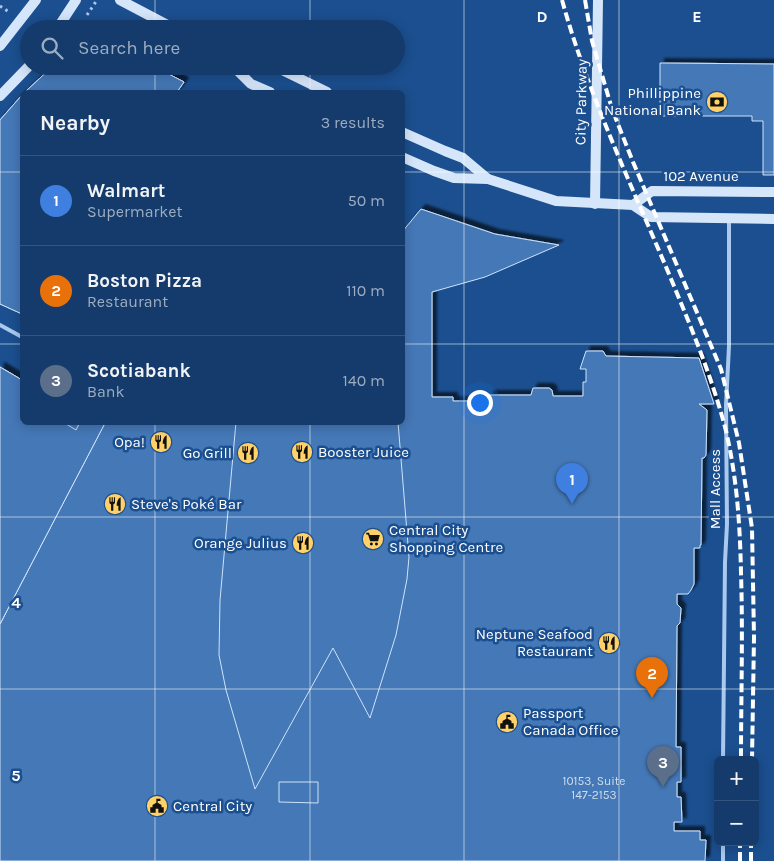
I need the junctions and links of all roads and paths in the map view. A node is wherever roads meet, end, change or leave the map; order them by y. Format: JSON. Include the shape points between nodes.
{"nodes":[{"id":1,"x":36,"y":0,"type":"edge"},
{"id":2,"x":76,"y":0,"type":"edge"},
{"id":3,"x":97,"y":0,"type":"edge"},
{"id":4,"x":120,"y":0,"type":"edge"},
{"id":5,"x":598,"y":0,"type":"edge"},
{"id":6,"x":0,"y":6,"type":"edge"},
{"id":7,"x":10,"y":12,"type":"dead end"},
{"id":8,"x":87,"y":15,"type":"dead end"},
{"id":9,"x":20,"y":20,"type":"edge"},
{"id":10,"x":20,"y":20,"type":"edge"},
{"id":11,"x":63,"y":20,"type":"edge"},
{"id":12,"x":158,"y":20,"type":"edge"},
{"id":13,"x":0,"y":46,"type":"edge"},
{"id":14,"x":20,"y":75,"type":"edge"},
{"id":15,"x":242,"y":75,"type":"edge"},
{"id":16,"x":292,"y":75,"type":"edge"},
{"id":17,"x":265,"y":90,"type":"edge"},
{"id":18,"x":323,"y":90,"type":"edge"},
{"id":19,"x":0,"y":96,"type":"edge"},
{"id":20,"x":405,"y":133,"type":"edge"},
{"id":21,"x":405,"y":158,"type":"edge"},
{"id":22,"x":488,"y":179,"type":"junction"},
{"id":23,"x":774,"y":192,"type":"edge"},
{"id":24,"x":594,"y":204,"type":"junction"},
{"id":25,"x":633,"y":205,"type":"junction"},
{"id":26,"x":729,"y":219,"type":"junction"},
{"id":27,"x":774,"y":219,"type":"edge"},
{"id":28,"x":0,"y":326,"type":"edge"},
{"id":29,"x":20,"y":336,"type":"edge"},
{"id":30,"x":723,"y":756,"type":"edge"},
{"id":31,"x":723,"y":846,"type":"edge"},
{"id":32,"x":723,"y":861,"type":"edge"}],
"edges":[{"from":1,"to":9,"type":"street"},
{"from":2,"to":11,"type":"street"},
{"from":3,"to":8,"type":"path"},
{"from":4,"to":12,"type":"street"},
{"from":5,"to":24,"type":"street","name":"City Parkway"},
{"from":6,"to":7,"type":"path"},
{"from":10,"to":13,"type":"street"},
{"from":14,"to":19,"type":"street"},
{"from":15,"to":17,"type":"street","via":[[251,84]]},
{"from":16,"to":18,"type":"street"},
{"from":20,"to":22,"type":"street","via":[[463,158]]},
{"from":21,"to":22,"type":"street","via":[[454,178]]},
{"from":22,"to":24,"type":"street","via":[[547,199]]},
{"from":23,"to":25,"type":"street","name":"102 Avenue","via":[[652,191]]},
{"from":24,"to":25,"type":"street"},
{"from":25,"to":26,"type":"street","via":[[651,217]]},
{"from":26,"to":27,"type":"street"},
{"from":26,"to":30,"type":"lane","name":"Mall Access"},
{"from":28,"to":29,"type":"lane"},
{"from":31,"to":32,"type":"lane"}]}
